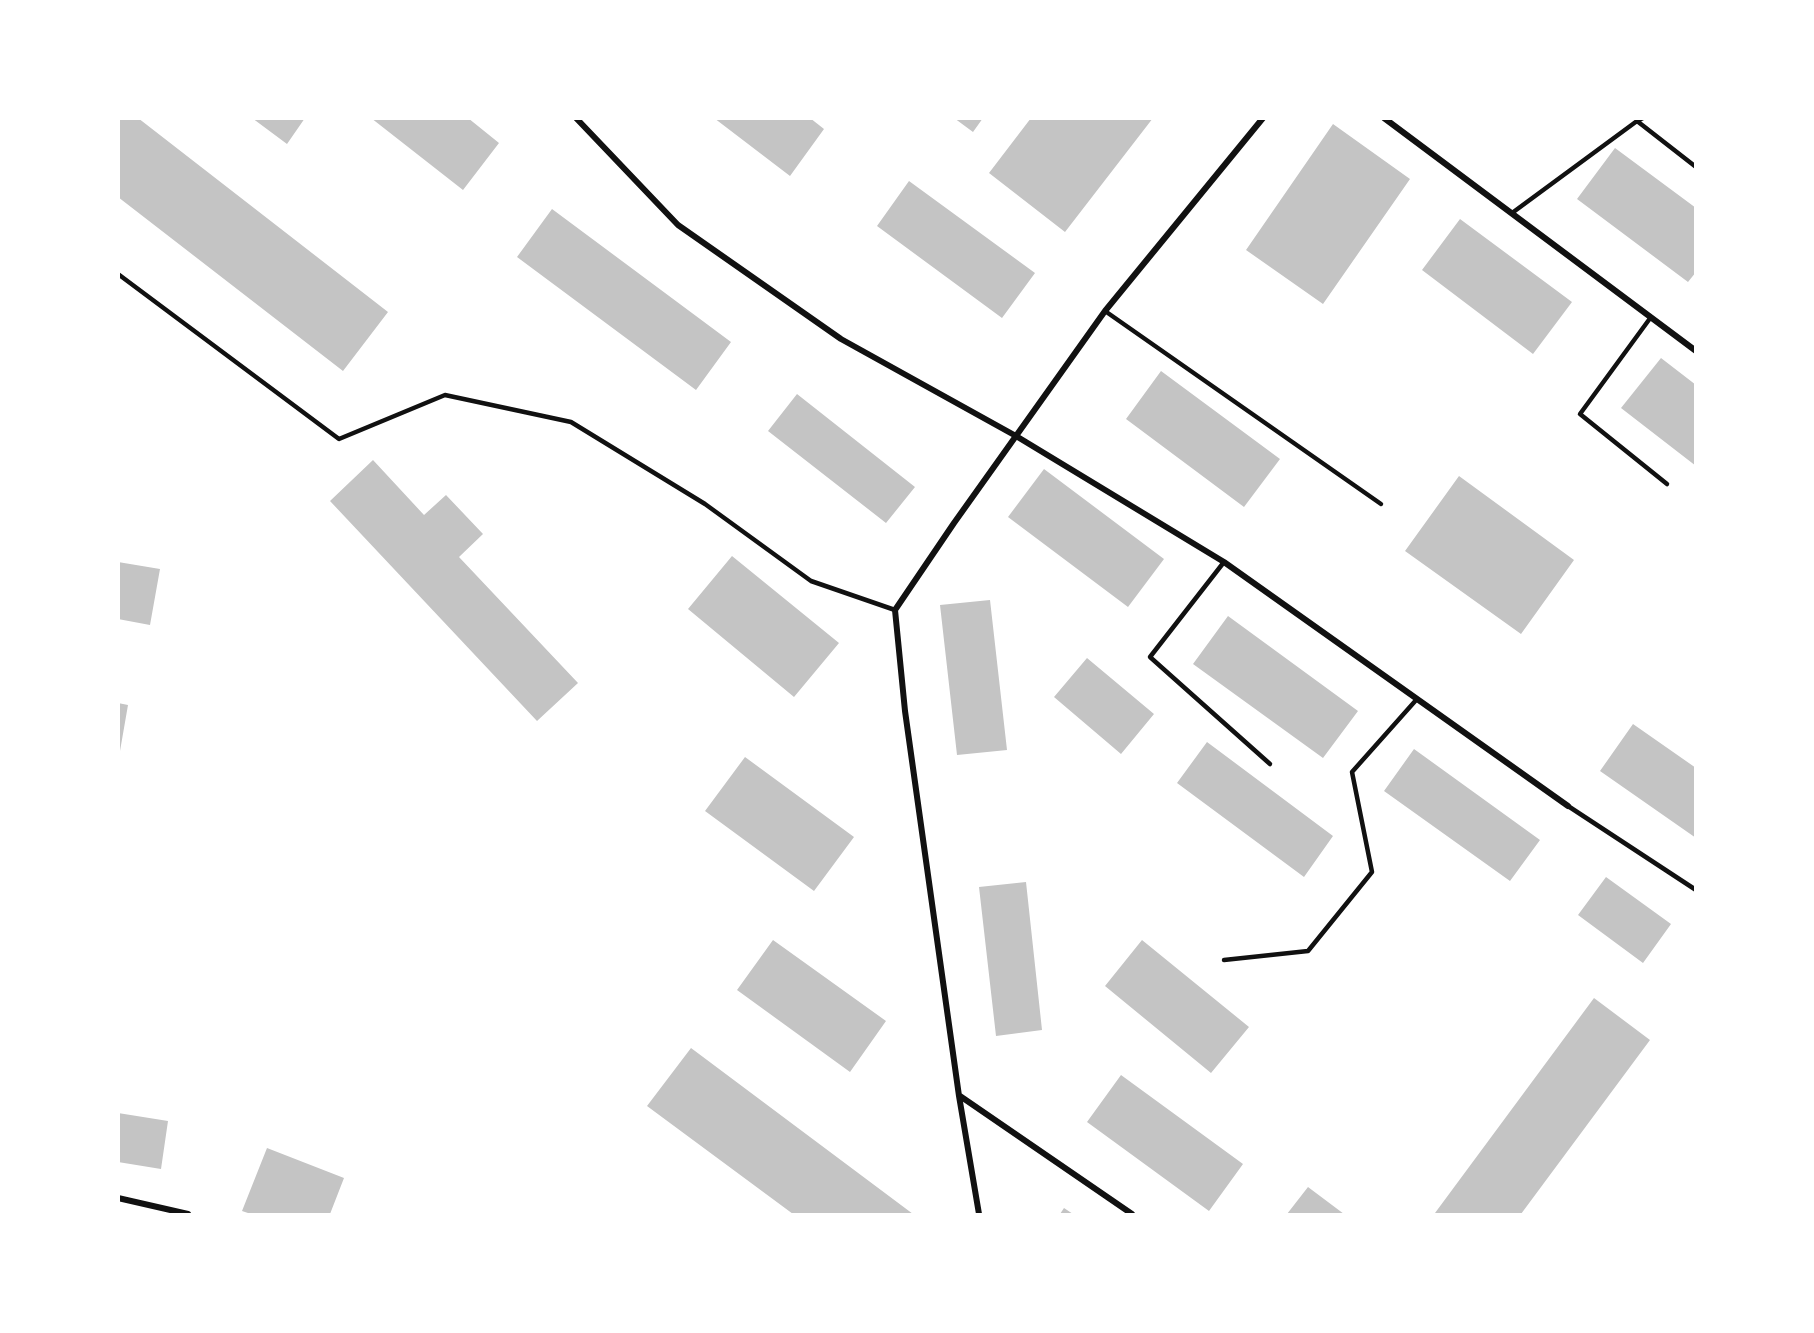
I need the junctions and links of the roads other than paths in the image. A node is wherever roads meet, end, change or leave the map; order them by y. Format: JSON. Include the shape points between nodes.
{"nodes":[{"id":1,"x":576,"y":118,"type":"edge"},
{"id":2,"x":1263,"y":118,"type":"edge"},
{"id":3,"x":1384,"y":118,"type":"edge"},
{"id":4,"x":1640,"y":120,"type":"edge"},
{"id":5,"x":1695,"y":167,"type":"edge"},
{"id":6,"x":1512,"y":213,"type":"junction"},
{"id":7,"x":118,"y":274,"type":"edge"},
{"id":8,"x":1105,"y":312,"type":"junction"},
{"id":9,"x":1651,"y":316,"type":"junction"},
{"id":10,"x":1695,"y":348,"type":"edge"},
{"id":11,"x":1016,"y":436,"type":"junction"},
{"id":12,"x":1667,"y":484,"type":"dead end"},
{"id":13,"x":1381,"y":504,"type":"dead end"},
{"id":14,"x":1224,"y":562,"type":"junction"},
{"id":15,"x":895,"y":610,"type":"junction"},
{"id":16,"x":1417,"y":699,"type":"junction"},
{"id":17,"x":1270,"y":764,"type":"dead end"},
{"id":18,"x":1568,"y":806,"type":"joint"},
{"id":19,"x":1695,"y":890,"type":"edge"},
{"id":20,"x":1224,"y":960,"type":"dead end"},
{"id":21,"x":959,"y":1096,"type":"junction"},
{"id":22,"x":118,"y":1198,"type":"edge"},
{"id":23,"x":188,"y":1215,"type":"edge"},
{"id":24,"x":979,"y":1215,"type":"edge"},
{"id":25,"x":1132,"y":1215,"type":"edge"}],
"edges":[{"from":1,"to":11,"type":"street","via":[[678,225],[841,339]]},
{"from":2,"to":8,"type":"street"},
{"from":3,"to":6,"type":"street"},
{"from":4,"to":5,"type":"lane"},
{"from":4,"to":6,"type":"lane"},
{"from":6,"to":9,"type":"street"},
{"from":7,"to":15,"type":"lane","via":[[339,440],[445,395],[571,422],[705,504],[811,582]]},
{"from":8,"to":11,"type":"street"},
{"from":8,"to":13,"type":"lane"},
{"from":9,"to":10,"type":"street"},
{"from":9,"to":12,"type":"lane","via":[[1580,414]]},
{"from":11,"to":14,"type":"street"},
{"from":11,"to":15,"type":"street"},
{"from":14,"to":16,"type":"street"},
{"from":14,"to":17,"type":"lane","via":[[1150,657]]},
{"from":15,"to":21,"type":"street","via":[[904,711]]},
{"from":16,"to":18,"type":"street"},
{"from":16,"to":20,"type":"lane","via":[[1352,772],[1372,872],[1308,951]]},
{"from":18,"to":19,"type":"lane"},
{"from":21,"to":24,"type":"street"},
{"from":21,"to":25,"type":"street"},
{"from":22,"to":23,"type":"street"}]}
